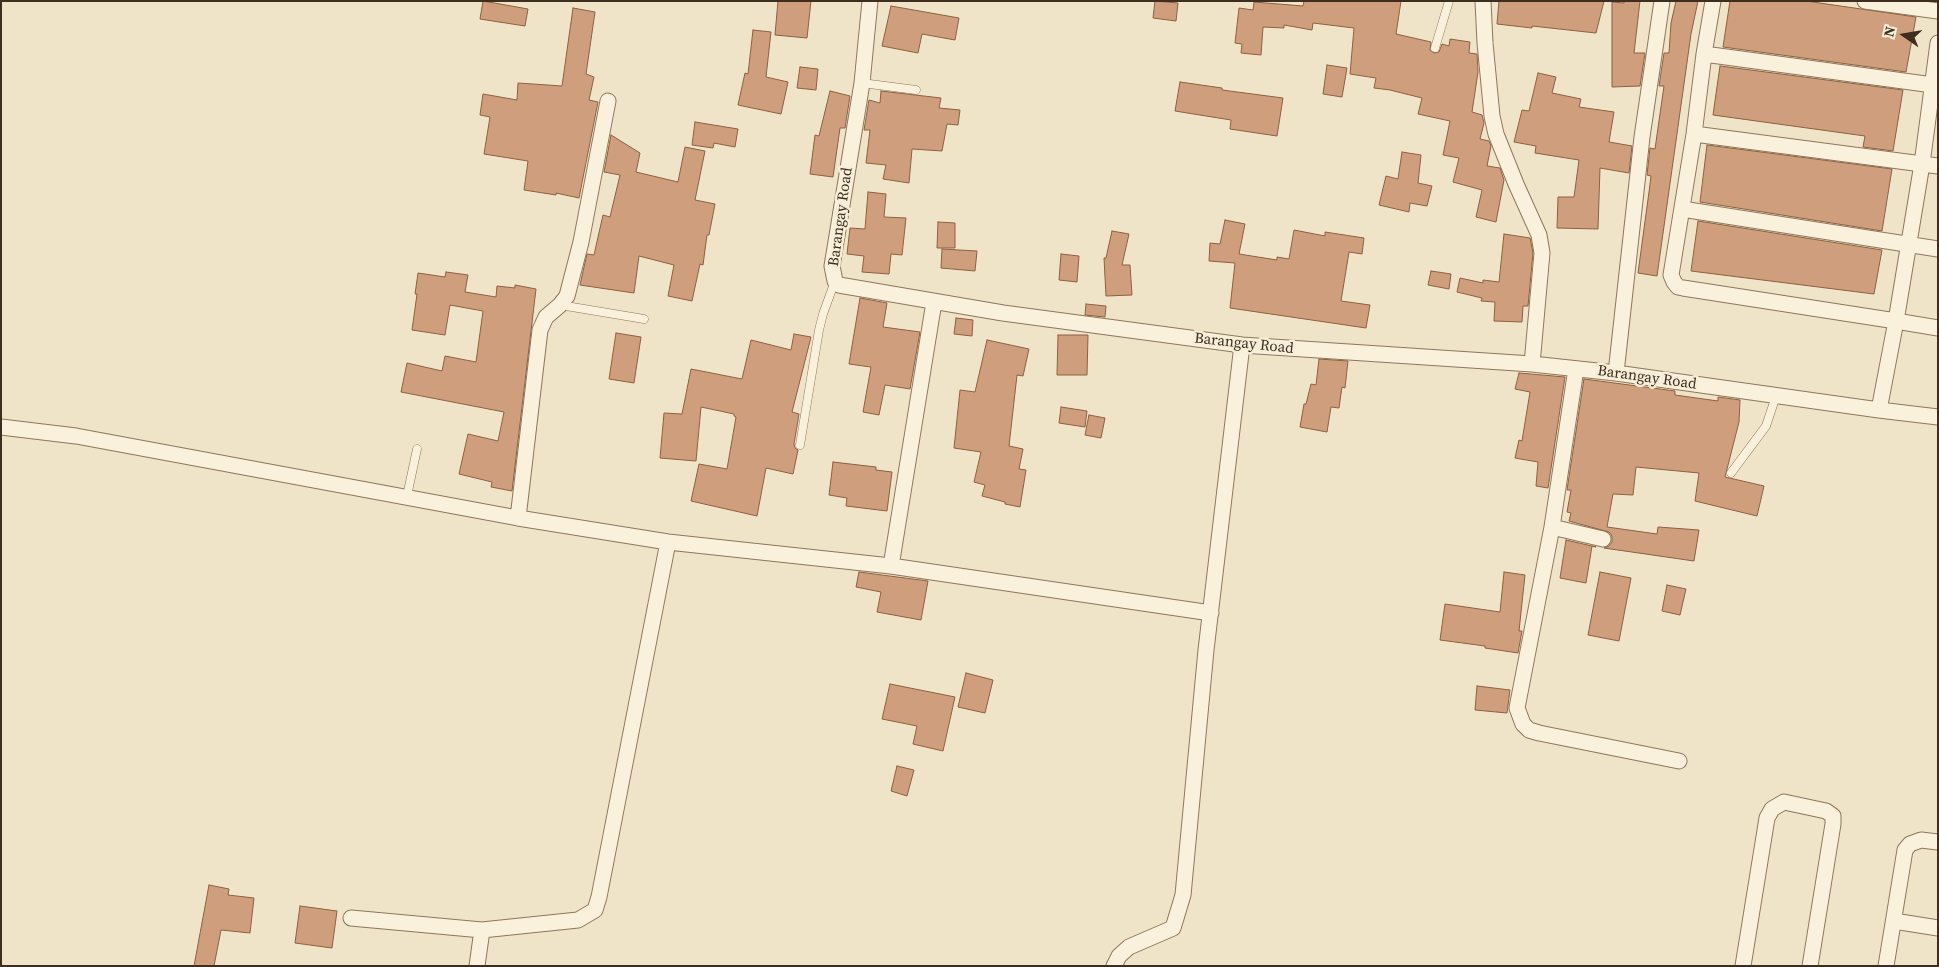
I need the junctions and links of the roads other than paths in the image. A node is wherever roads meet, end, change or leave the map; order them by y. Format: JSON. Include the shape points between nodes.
{"nodes":[{"id":1,"x":870,"y":1,"type":"edge"},
{"id":2,"x":1449,"y":1,"type":"edge"},
{"id":3,"x":1483,"y":1,"type":"edge"},
{"id":4,"x":1714,"y":1,"type":"edge"},
{"id":5,"x":1865,"y":1,"type":"edge"},
{"id":6,"x":1658,"y":2,"type":"edge"},
{"id":7,"x":1938,"y":11,"type":"edge"},
{"id":8,"x":1938,"y":42,"type":"edge"},
{"id":9,"x":1435,"y":48,"type":"dead end"},
{"id":10,"x":1704,"y":54,"type":"junction"},
{"id":11,"x":862,"y":82,"type":"junction"},
{"id":12,"x":1933,"y":85,"type":"junction"},
{"id":13,"x":916,"y":90,"type":"dead end"},
{"id":14,"x":608,"y":101,"type":"dead end"},
{"id":15,"x":1694,"y":134,"type":"junction"},
{"id":16,"x":1922,"y":164,"type":"junction"},
{"id":17,"x":1938,"y":166,"type":"edge"},
{"id":18,"x":1682,"y":209,"type":"junction"},
{"id":19,"x":1910,"y":244,"type":"junction"},
{"id":20,"x":1938,"y":249,"type":"edge"},
{"id":21,"x":835,"y":281,"type":"junction"},
{"id":22,"x":934,"y":302,"type":"junction"},
{"id":23,"x":560,"y":305,"type":"junction"},
{"id":24,"x":644,"y":319,"type":"dead end"},
{"id":25,"x":1896,"y":321,"type":"junction"},
{"id":26,"x":1938,"y":328,"type":"edge"},
{"id":27,"x":1242,"y":345,"type":"junction"},
{"id":28,"x":1532,"y":364,"type":"junction"},
{"id":29,"x":1576,"y":368,"type":"junction"},
{"id":30,"x":1616,"y":373,"type":"junction"},
{"id":31,"x":1776,"y":396,"type":"junction"},
{"id":32,"x":1879,"y":410,"type":"junction"},
{"id":33,"x":1938,"y":417,"type":"edge"},
{"id":34,"x":1,"y":427,"type":"edge"},
{"id":35,"x":800,"y":445,"type":"dead end"},
{"id":36,"x":416,"y":449,"type":"dead end"},
{"id":37,"x":1731,"y":473,"type":"dead end"},
{"id":38,"x":407,"y":496,"type":"junction"},
{"id":39,"x":518,"y":518,"type":"junction"},
{"id":40,"x":1552,"y":527,"type":"junction"},
{"id":41,"x":1603,"y":539,"type":"dead end"},
{"id":42,"x":668,"y":542,"type":"junction"},
{"id":43,"x":891,"y":566,"type":"junction"},
{"id":44,"x":1211,"y":613,"type":"junction"},
{"id":45,"x":1679,"y":761,"type":"dead end"},
{"id":46,"x":1938,"y":842,"type":"edge"},
{"id":47,"x":351,"y":918,"type":"dead end"},
{"id":48,"x":1894,"y":921,"type":"junction"},
{"id":49,"x":1938,"y":928,"type":"edge"},
{"id":50,"x":482,"y":930,"type":"junction"},
{"id":51,"x":476,"y":966,"type":"edge"},
{"id":52,"x":1114,"y":966,"type":"edge"},
{"id":53,"x":1744,"y":966,"type":"edge"},
{"id":54,"x":1810,"y":966,"type":"edge"},
{"id":55,"x":1886,"y":966,"type":"edge"}],
"edges":[{"from":1,"to":11,"type":"street","name":"Barangay Road"},
{"from":2,"to":9,"type":"lane"},
{"from":3,"to":28,"type":"street","via":[[1496,134],[1538,235],[1542,253]]},
{"from":4,"to":10,"type":"street"},
{"from":5,"to":7,"type":"street"},
{"from":6,"to":30,"type":"street"},
{"from":8,"to":12,"type":"street"},
{"from":10,"to":12,"type":"street"},
{"from":10,"to":15,"type":"street"},
{"from":11,"to":13,"type":"lane"},
{"from":11,"to":21,"type":"street","name":"Barangay Road","via":[[832,266]]},
{"from":12,"to":16,"type":"street"},
{"from":14,"to":23,"type":"street","via":[[580,242],[567,296]]},
{"from":15,"to":16,"type":"street"},
{"from":15,"to":18,"type":"street"},
{"from":16,"to":17,"type":"street"},
{"from":16,"to":19,"type":"street"},
{"from":18,"to":19,"type":"street"},
{"from":18,"to":25,"type":"street","via":[[1672,275],[1678,287]]},
{"from":19,"to":20,"type":"street"},
{"from":19,"to":25,"type":"street"},
{"from":21,"to":22,"type":"street","name":"Barangay Road","via":[[845,286]]},
{"from":21,"to":35,"type":"lane","via":[[819,330]]},
{"from":22,"to":27,"type":"street","name":"Barangay Road"},
{"from":22,"to":43,"type":"street"},
{"from":23,"to":24,"type":"lane"},
{"from":23,"to":39,"type":"street","via":[[546,317],[540,330]]},
{"from":25,"to":26,"type":"street"},
{"from":25,"to":32,"type":"street"},
{"from":27,"to":28,"type":"street","name":"Barangay Road"},
{"from":27,"to":44,"type":"street"},
{"from":28,"to":29,"type":"street","name":"Barangay Road"},
{"from":29,"to":30,"type":"street","name":"Barangay Road"},
{"from":29,"to":40,"type":"street"},
{"from":30,"to":31,"type":"street","name":"Barangay Road"},
{"from":31,"to":32,"type":"street","name":"Barangay Road"},
{"from":31,"to":37,"type":"lane","via":[[1766,426]]},
{"from":32,"to":33,"type":"street","name":"Barangay Road"},
{"from":34,"to":38,"type":"street","via":[[76,436]]},
{"from":36,"to":38,"type":"lane"},
{"from":38,"to":39,"type":"street"},
{"from":39,"to":42,"type":"street"},
{"from":40,"to":41,"type":"street"},
{"from":40,"to":45,"type":"street","via":[[1518,708],[1523,724],[1539,733]]},
{"from":42,"to":43,"type":"street"},
{"from":42,"to":50,"type":"street","via":[[595,910],[578,920]]},
{"from":43,"to":44,"type":"street"},
{"from":44,"to":52,"type":"street","via":[[1183,895],[1173,928],[1129,947]]},
{"from":46,"to":48,"type":"street","via":[[1921,840],[1905,850]]},
{"from":47,"to":50,"type":"street"},
{"from":48,"to":49,"type":"street"},
{"from":48,"to":55,"type":"street"},
{"from":50,"to":51,"type":"street"},
{"from":53,"to":54,"type":"street","via":[[1767,818],[1772,809],[1784,802],[1826,811],[1833,816]]}]}
